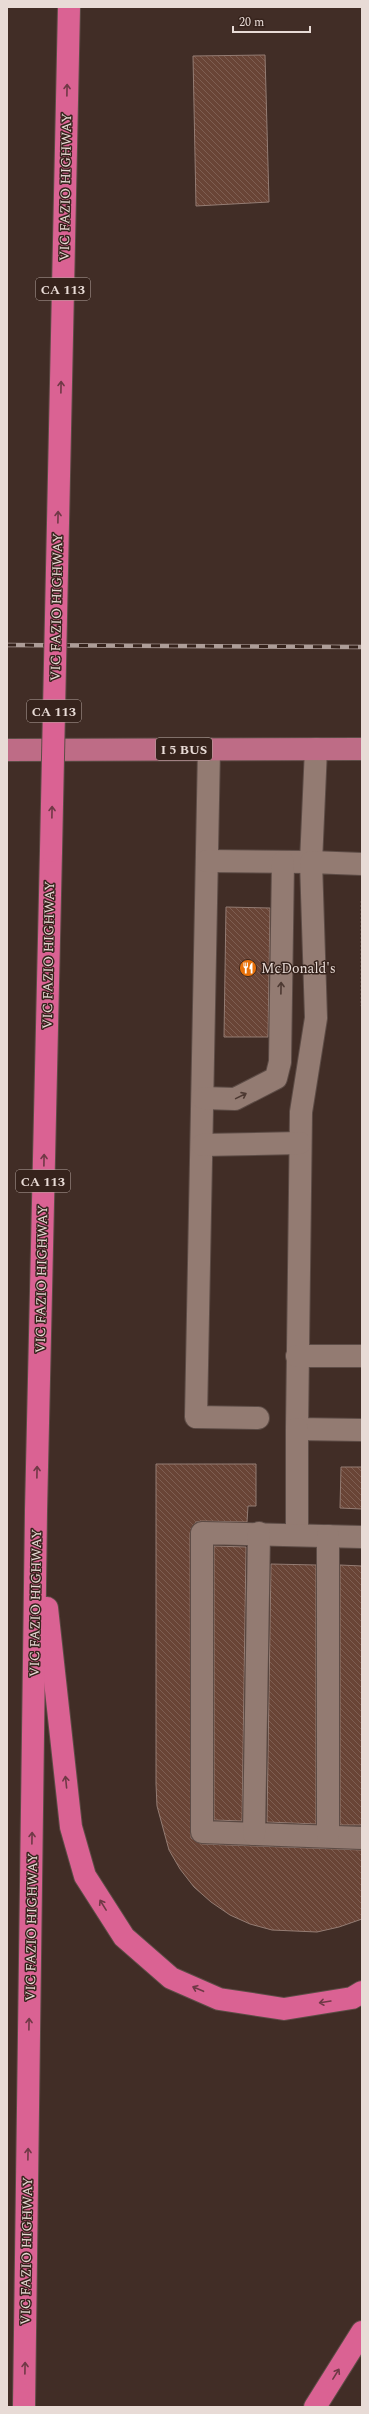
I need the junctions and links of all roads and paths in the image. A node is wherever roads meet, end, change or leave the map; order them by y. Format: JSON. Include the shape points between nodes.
{"nodes":[{"id":1,"x":69,"y":7,"type":"edge"},
{"id":2,"x":209,"y":749,"type":"junction"},
{"id":3,"x":316,"y":749,"type":"junction"},
{"id":4,"x":362,"y":749,"type":"edge"},
{"id":5,"x":7,"y":750,"type":"edge"},
{"id":6,"x":207,"y":861,"type":"junction"},
{"id":7,"x":283,"y":862,"type":"junction"},
{"id":8,"x":311,"y":862,"type":"junction"},
{"id":9,"x":362,"y":864,"type":"edge"},
{"id":10,"x":362,"y":901,"type":"edge"},
{"id":11,"x":362,"y":1006,"type":"edge"},
{"id":12,"x":203,"y":1098,"type":"junction"},
{"id":13,"x":300,"y":1143,"type":"junction"},
{"id":14,"x":202,"y":1145,"type":"junction"},
{"id":15,"x":297,"y":1356,"type":"junction"},
{"id":16,"x":362,"y":1356,"type":"edge"},
{"id":17,"x":258,"y":1418,"type":"dead end"},
{"id":18,"x":297,"y":1429,"type":"junction"},
{"id":19,"x":362,"y":1430,"type":"edge"},
{"id":20,"x":36,"y":1511,"type":"junction"},
{"id":21,"x":259,"y":1533,"type":"junction"},
{"id":22,"x":297,"y":1534,"type":"junction"},
{"id":23,"x":328,"y":1536,"type":"junction"},
{"id":24,"x":362,"y":1537,"type":"edge"},
{"id":25,"x":254,"y":1834,"type":"junction"},
{"id":26,"x":328,"y":1836,"type":"junction"},
{"id":27,"x":362,"y":1838,"type":"edge"},
{"id":28,"x":362,"y":1992,"type":"edge"},
{"id":29,"x":362,"y":2332,"type":"edge"},
{"id":30,"x":24,"y":2407,"type":"edge"},
{"id":31,"x":315,"y":2407,"type":"edge"}],
"edges":[{"from":20,"to":1,"type":"highway","name":"VIC FAZIO HIGHWAY","number":"CA 113","one_way":true,"bridge":true},
{"from":2,"to":3,"type":"main road","number":"I 5 BUS"},
{"from":2,"to":5,"type":"main road","number":"I 5 BUS"},
{"from":2,"to":6,"type":"lane"},
{"from":3,"to":4,"type":"main road","number":"I 5 BUS"},
{"from":3,"to":8,"type":"lane"},
{"from":6,"to":7,"type":"lane"},
{"from":6,"to":12,"type":"lane"},
{"from":7,"to":8,"type":"lane"},
{"from":12,"to":7,"type":"lane","one_way":true,"via":[[234,1099],[276,1078],[280,1062]]},
{"from":8,"to":9,"type":"lane"},
{"from":8,"to":13,"type":"lane","via":[[316,1018],[301,1112]]},
{"from":10,"to":11,"type":"path"},
{"from":12,"to":14,"type":"lane"},
{"from":13,"to":14,"type":"lane"},
{"from":13,"to":15,"type":"lane"},
{"from":14,"to":17,"type":"lane","via":[[196,1417]]},
{"from":15,"to":16,"type":"lane"},
{"from":15,"to":18,"type":"lane"},
{"from":18,"to":19,"type":"lane"},
{"from":18,"to":22,"type":"lane"},
{"from":28,"to":20,"type":"highway","one_way":true,"via":[[352,1998],[284,2009],[219,1998],[171,1978],[124,1937],[85,1876],[71,1828]]},
{"from":30,"to":20,"type":"highway","name":"VIC FAZIO HIGHWAY","number":"CA 113","one_way":true},
{"from":21,"to":22,"type":"lane"},
{"from":21,"to":25,"type":"lane"},
{"from":21,"to":25,"type":"lane","via":[[202,1532],[202,1832]]},
{"from":22,"to":23,"type":"lane"},
{"from":23,"to":24,"type":"lane"},
{"from":23,"to":26,"type":"lane"},
{"from":25,"to":26,"type":"lane"},
{"from":26,"to":27,"type":"lane"},
{"from":31,"to":29,"type":"highway","one_way":true}]}
